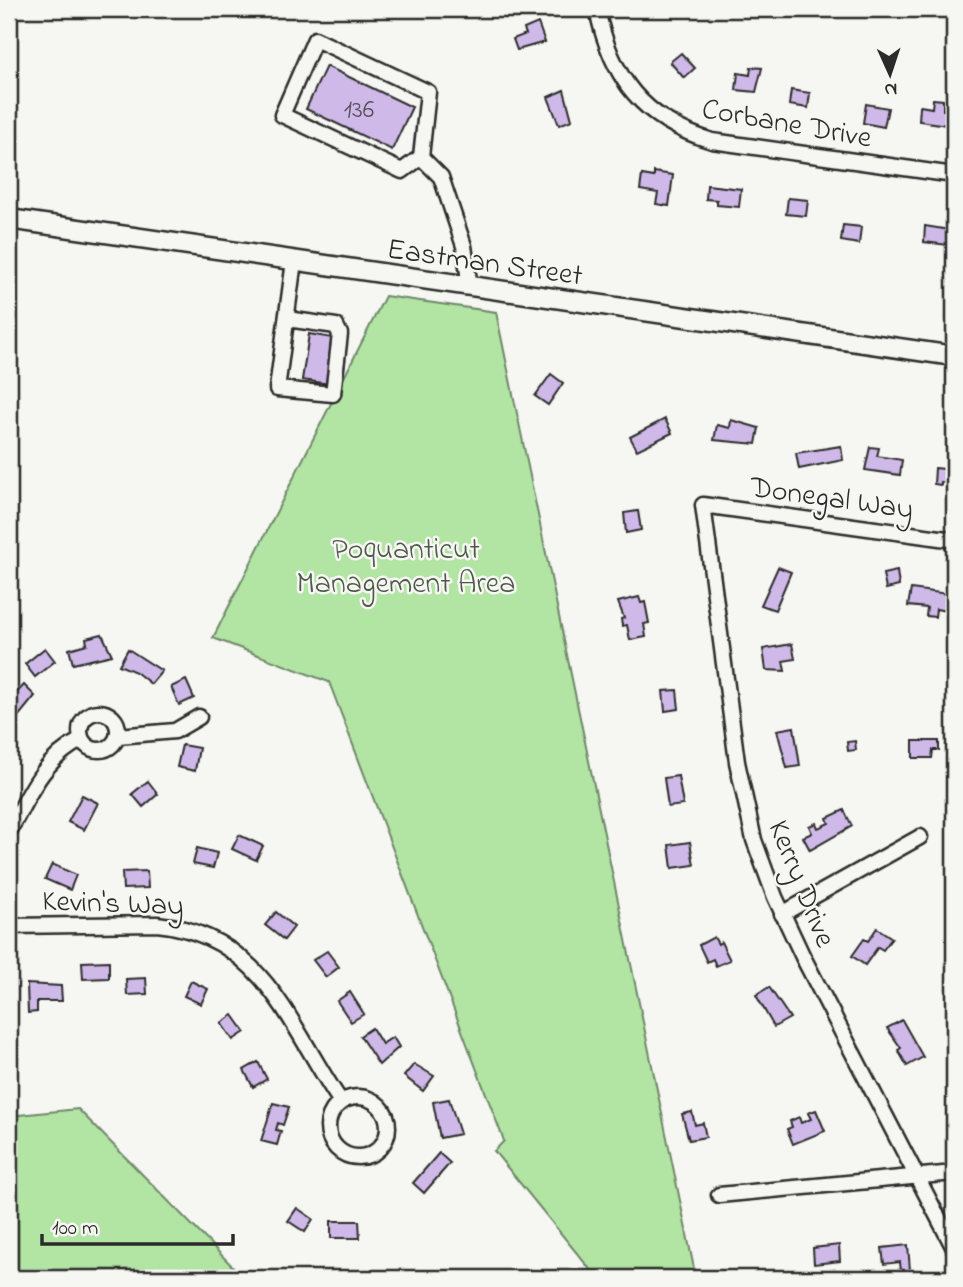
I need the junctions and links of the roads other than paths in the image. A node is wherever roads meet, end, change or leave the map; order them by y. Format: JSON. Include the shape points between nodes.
{"nodes":[{"id":1,"x":597,"y":9,"type":"edge"},
{"id":2,"x":421,"y":157,"type":"junction"},
{"id":3,"x":954,"y":176,"type":"edge"},
{"id":4,"x":9,"y":219,"type":"edge"},
{"id":5,"x":294,"y":261,"type":"junction"},
{"id":6,"x":470,"y":287,"type":"junction"},
{"id":7,"x":287,"y":319,"type":"junction"},
{"id":8,"x":954,"y":356,"type":"edge"},
{"id":9,"x":703,"y":505,"type":"joint"},
{"id":10,"x":954,"y":540,"type":"edge"},
{"id":11,"x":199,"y":717,"type":"dead end"},
{"id":12,"x":118,"y":736,"type":"junction"},
{"id":13,"x":81,"y":740,"type":"junction"},
{"id":14,"x":9,"y":832,"type":"edge"},
{"id":15,"x":920,"y":837,"type":"dead end"},
{"id":16,"x":782,"y":914,"type":"junction"},
{"id":17,"x":9,"y":926,"type":"edge"},
{"id":18,"x":341,"y":1102,"type":"junction"},
{"id":19,"x":954,"y":1173,"type":"edge"},
{"id":20,"x":919,"y":1176,"type":"junction"},
{"id":21,"x":719,"y":1195,"type":"dead end"},
{"id":22,"x":954,"y":1248,"type":"edge"}],
"edges":[{"from":1,"to":3,"type":"street","name":"Corbane Drive","via":[[608,54],[623,80],[647,108],[678,129],[712,141]]},
{"from":2,"to":2,"type":"street","via":[[428,92],[315,38],[282,115],[402,172]]},
{"from":2,"to":6,"type":"street","via":[[441,177],[464,246]]},
{"from":4,"to":5,"type":"main road","name":"Eastman Street"},
{"from":5,"to":6,"type":"main road","name":"Eastman Street"},
{"from":5,"to":7,"type":"street"},
{"from":6,"to":8,"type":"main road","name":"Eastman Street"},
{"from":7,"to":7,"type":"street","via":[[277,389],[333,394],[340,334],[336,326]]},
{"from":9,"to":10,"type":"street","name":"Donegal Way"},
{"from":9,"to":16,"type":"street","name":"Kerry Drive","via":[[743,799]]},
{"from":11,"to":12,"type":"street","via":[[175,731]]},
{"from":12,"to":13,"type":"street","via":[[104,750],[91,749]]},
{"from":12,"to":13,"type":"street","via":[[113,718],[97,711],[82,721]]},
{"from":13,"to":14,"type":"street","via":[[46,766]]},
{"from":15,"to":16,"type":"street"},
{"from":16,"to":20,"type":"street","name":"Kerry Drive"},
{"from":17,"to":18,"type":"street","name":"Kevin's Way","via":[[156,924],[189,929],[219,941],[258,971]]},
{"from":18,"to":18,"type":"street","via":[[329,1118],[335,1146],[360,1157],[378,1149],[388,1132],[379,1105],[360,1097]]},
{"from":19,"to":20,"type":"street"},
{"from":20,"to":21,"type":"street"},
{"from":20,"to":22,"type":"street","name":"Kerry Drive"}]}
